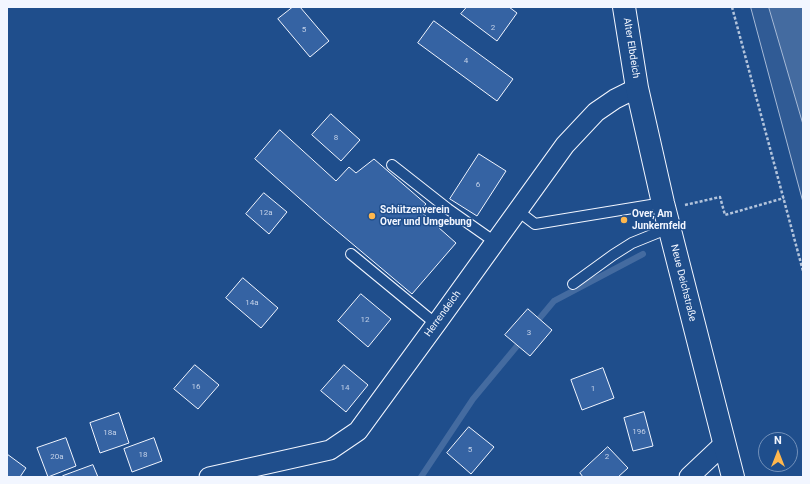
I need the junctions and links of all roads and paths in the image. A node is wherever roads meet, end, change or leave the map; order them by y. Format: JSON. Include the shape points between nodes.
{"nodes":[{"id":1,"x":624,"y":7,"type":"edge"},
{"id":2,"x":732,"y":7,"type":"edge"},
{"id":3,"x":637,"y":88,"type":"junction"},
{"id":4,"x":392,"y":165,"type":"dead end"},
{"id":5,"x":784,"y":198,"type":"junction"},
{"id":6,"x":518,"y":211,"type":"junction"},
{"id":7,"x":665,"y":213,"type":"junction"},
{"id":8,"x":495,"y":242,"type":"junction"},
{"id":9,"x":350,"y":254,"type":"dead end"},
{"id":10,"x":803,"y":271,"type":"edge"},
{"id":11,"x":573,"y":284,"type":"dead end"},
{"id":12,"x":436,"y":324,"type":"junction"},
{"id":13,"x":724,"y":444,"type":"junction"},
{"id":14,"x":210,"y":477,"type":"edge"},
{"id":15,"x":689,"y":477,"type":"edge"},
{"id":16,"x":733,"y":477,"type":"edge"}],
"edges":[{"from":1,"to":3,"type":"street","name":"Alter Elbdeich"},
{"from":2,"to":5,"type":"path"},
{"from":3,"to":6,"type":"street","name":"Herrendeich","via":[[596,112],[565,145]]},
{"from":3,"to":7,"type":"street","name":"Neue Deichstraße"},
{"from":4,"to":8,"type":"lane"},
{"from":5,"to":7,"type":"path","via":[[725,215],[720,197]]},
{"from":5,"to":10,"type":"path"},
{"from":6,"to":7,"type":"lane","via":[[535,224]]},
{"from":6,"to":8,"type":"street","name":"Herrendeich"},
{"from":7,"to":11,"type":"lane","via":[[632,243]]},
{"from":7,"to":13,"type":"street","name":"Neue Deichstraße"},
{"from":8,"to":12,"type":"street","name":"Herrendeich"},
{"from":9,"to":12,"type":"lane"},
{"from":12,"to":14,"type":"street","name":"Herrendeich","via":[[358,431],[330,450]]},
{"from":13,"to":15,"type":"street"},
{"from":13,"to":16,"type":"street","name":"Neue Deichstraße"}]}
